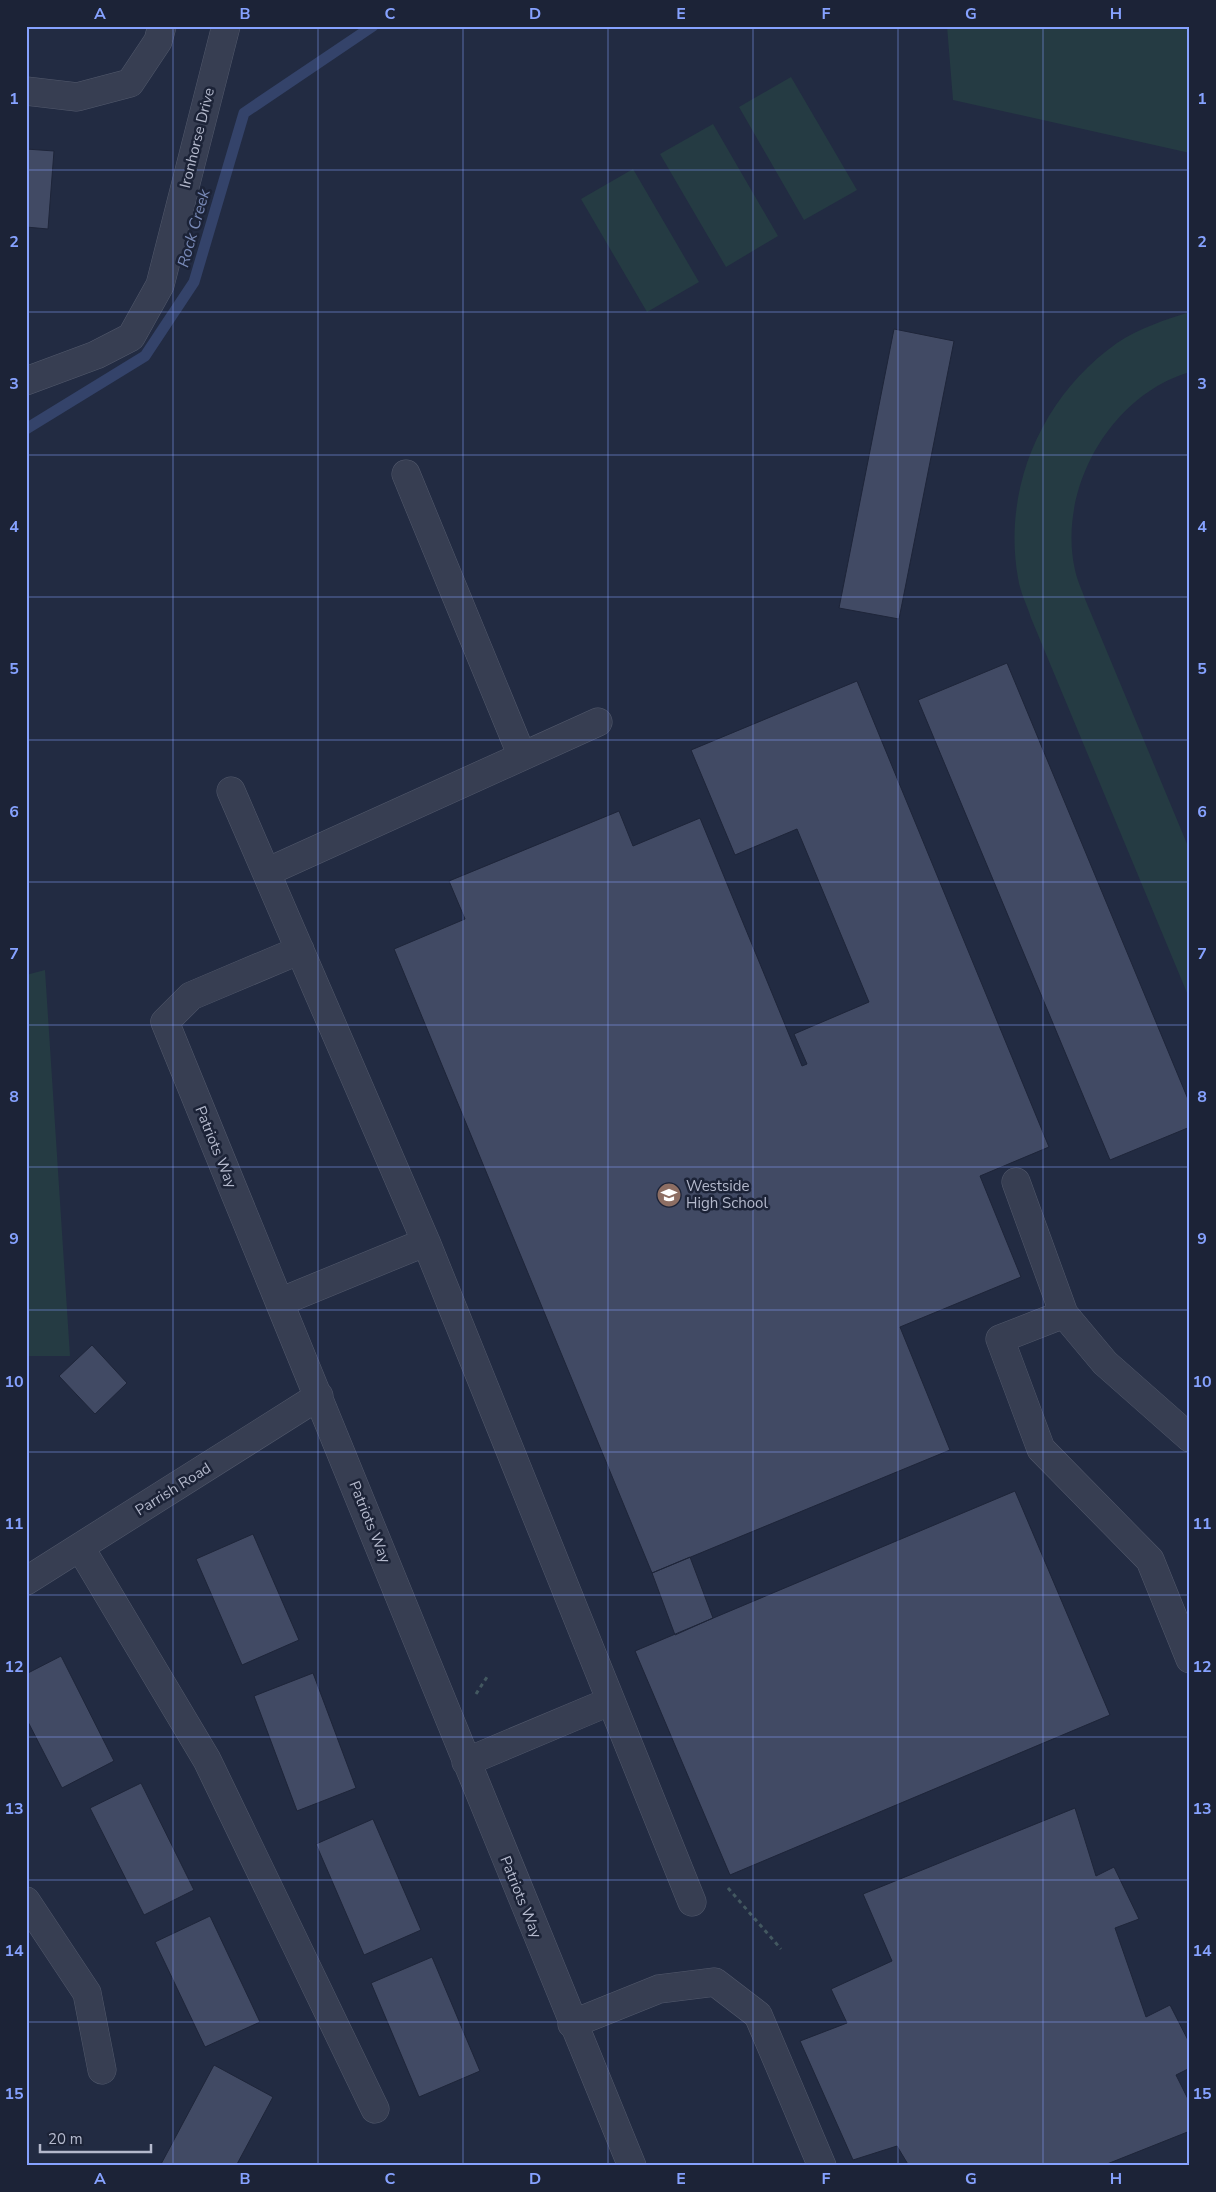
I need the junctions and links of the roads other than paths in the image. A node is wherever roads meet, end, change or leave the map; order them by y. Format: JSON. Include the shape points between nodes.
{"nodes":[{"id":1,"x":162,"y":26,"type":"edge"},
{"id":2,"x":226,"y":26,"type":"edge"},
{"id":3,"x":26,"y":91,"type":"edge"},
{"id":4,"x":26,"y":381,"type":"edge"},
{"id":5,"x":406,"y":474,"type":"dead end"},
{"id":6,"x":598,"y":722,"type":"dead end"},
{"id":7,"x":522,"y":756,"type":"junction"},
{"id":8,"x":231,"y":791,"type":"dead end"},
{"id":9,"x":267,"y":872,"type":"junction"},
{"id":10,"x":300,"y":950,"type":"junction"},
{"id":11,"x":1016,"y":1182,"type":"dead end"},
{"id":12,"x":426,"y":1242,"type":"junction"},
{"id":13,"x":280,"y":1302,"type":"junction"},
{"id":14,"x":1064,"y":1314,"type":"junction"},
{"id":15,"x":319,"y":1396,"type":"junction"},
{"id":16,"x":1190,"y":1438,"type":"edge"},
{"id":17,"x":80,"y":1547,"type":"junction"},
{"id":18,"x":26,"y":1581,"type":"edge"},
{"id":19,"x":1190,"y":1659,"type":"edge"},
{"id":20,"x":612,"y":1700,"type":"junction"},
{"id":21,"x":466,"y":1762,"type":"junction"},
{"id":22,"x":26,"y":1901,"type":"edge"},
{"id":23,"x":692,"y":1902,"type":"dead end"},
{"id":24,"x":572,"y":2024,"type":"junction"},
{"id":25,"x":102,"y":2070,"type":"dead end"},
{"id":26,"x":375,"y":2109,"type":"dead end"},
{"id":27,"x":632,"y":2166,"type":"edge"},
{"id":28,"x":822,"y":2166,"type":"edge"}],
"edges":[{"from":1,"to":3,"type":"street","via":[[158,41],[130,83],[77,97]]},
{"from":2,"to":4,"type":"street","name":"Ironhorse Drive","via":[[160,285],[131,337],[96,355]]},
{"from":5,"to":7,"type":"street"},
{"from":6,"to":7,"type":"street"},
{"from":7,"to":9,"type":"street"},
{"from":8,"to":9,"type":"street"},
{"from":9,"to":10,"type":"street"},
{"from":10,"to":12,"type":"street"},
{"from":10,"to":13,"type":"street","name":"Patriots Way","via":[[191,996],[165,1022]]},
{"from":11,"to":14,"type":"street"},
{"from":12,"to":13,"type":"street"},
{"from":12,"to":20,"type":"street"},
{"from":13,"to":15,"type":"street","name":"Patriots Way"},
{"from":14,"to":16,"type":"street","via":[[1105,1363]]},
{"from":14,"to":19,"type":"street","via":[[1000,1339],[1003,1348],[1041,1449],[1150,1560]]},
{"from":15,"to":17,"type":"street","name":"Parrish Road"},
{"from":15,"to":21,"type":"street","name":"Patriots Way"},
{"from":17,"to":18,"type":"street","name":"Parrish Road"},
{"from":17,"to":26,"type":"street","via":[[207,1760]]},
{"from":20,"to":21,"type":"street"},
{"from":20,"to":23,"type":"street"},
{"from":21,"to":24,"type":"street","name":"Patriots Way"},
{"from":22,"to":25,"type":"street","via":[[87,1993]]},
{"from":24,"to":27,"type":"street","name":"Patriots Way"},
{"from":24,"to":28,"type":"street","via":[[659,1989],[715,1982],[758,2015]]}]}
